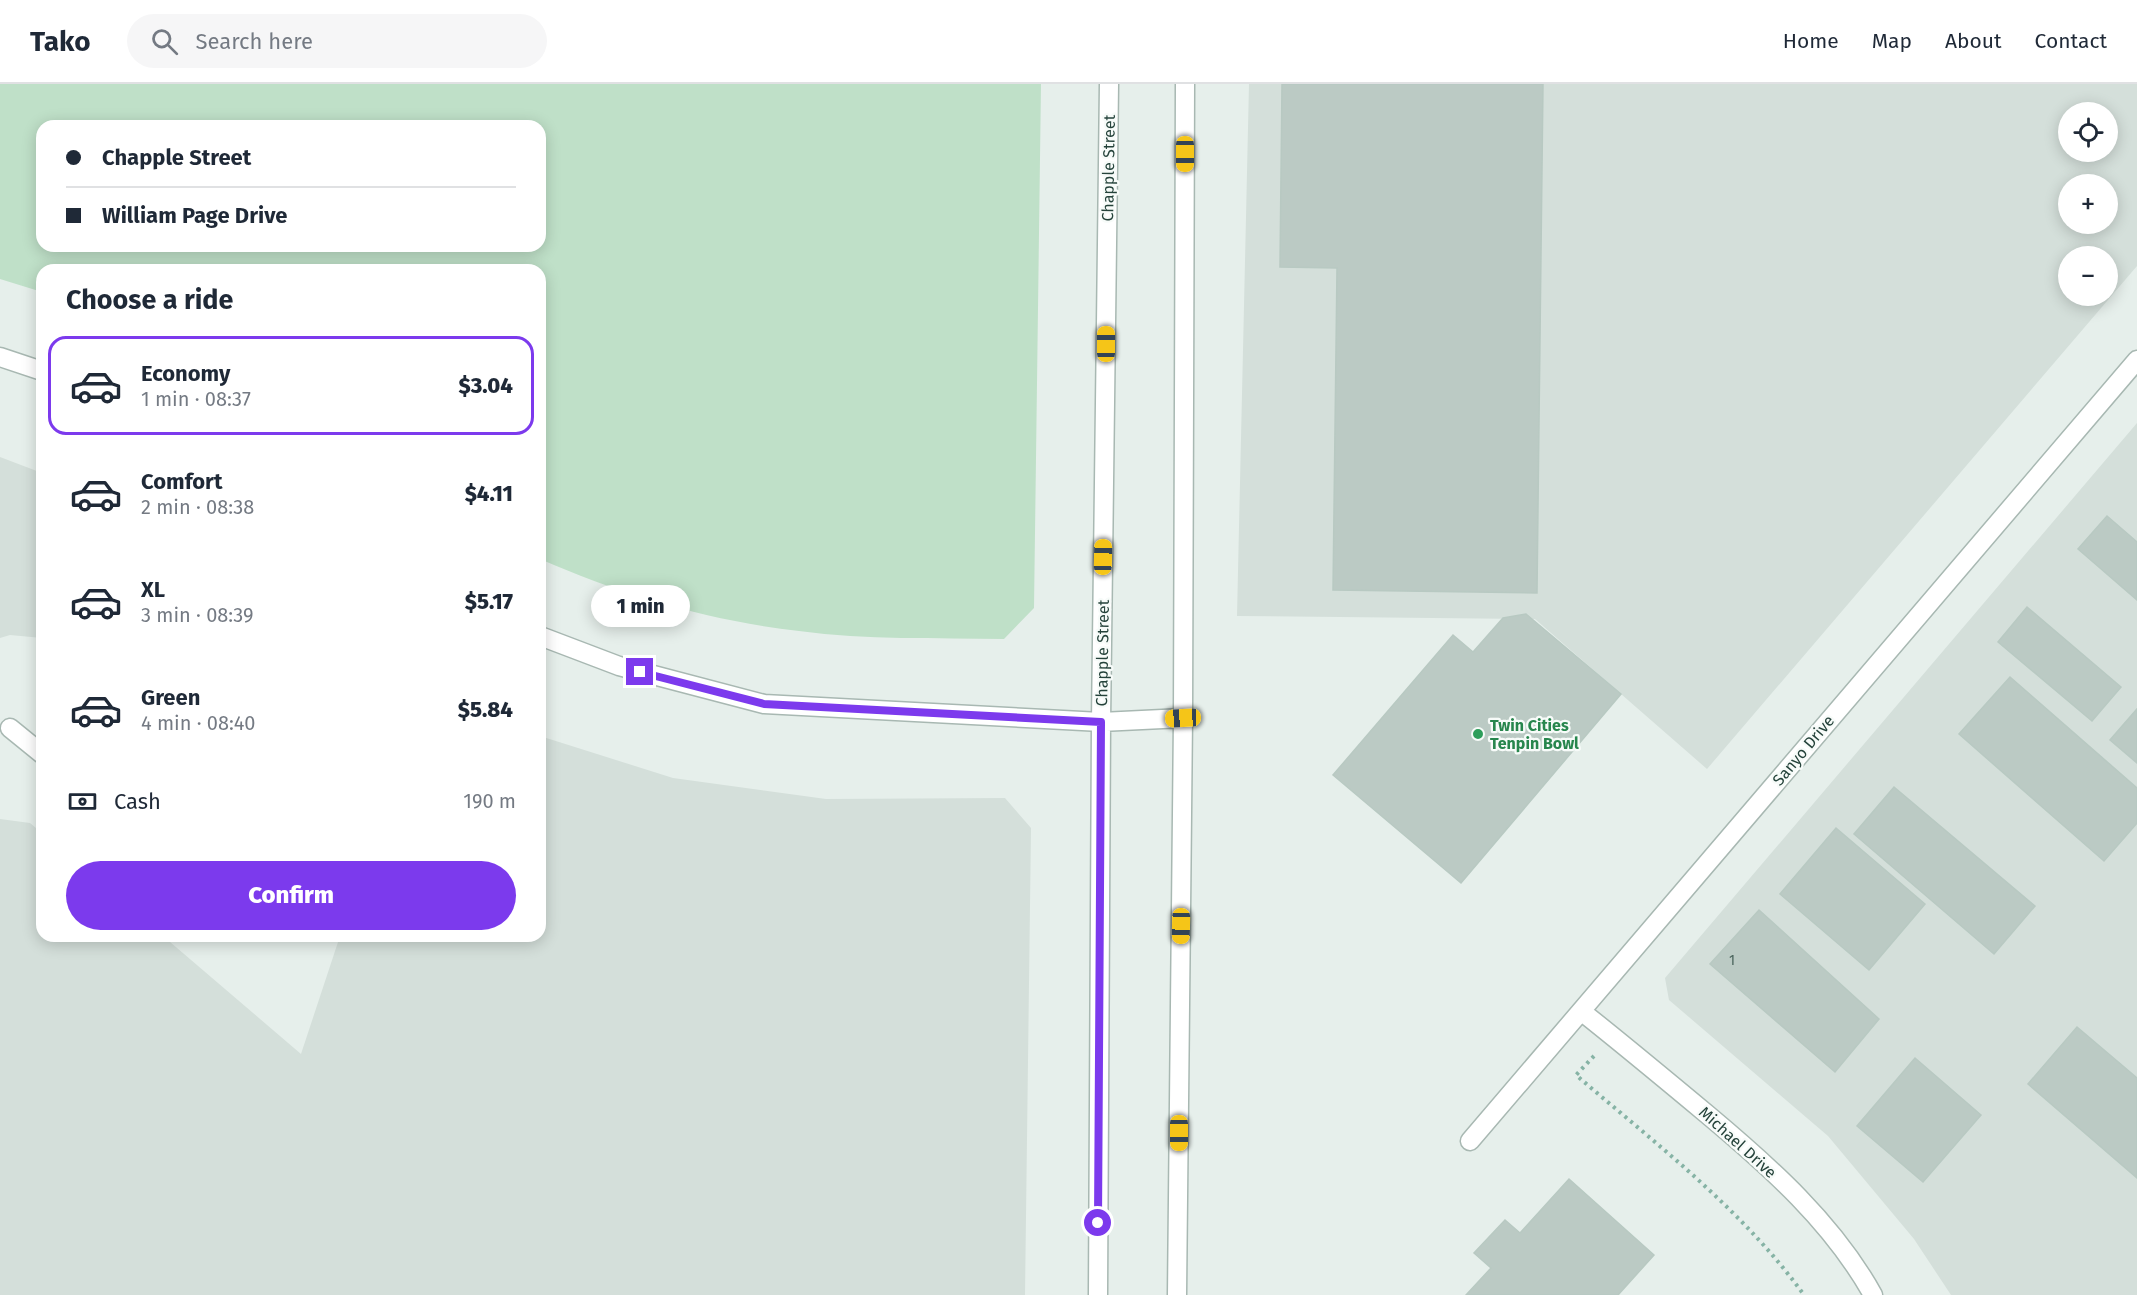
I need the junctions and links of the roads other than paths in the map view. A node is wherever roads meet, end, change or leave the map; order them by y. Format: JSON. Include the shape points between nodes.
{"nodes":[{"id":1,"x":1109,"y":84,"type":"edge"},
{"id":2,"x":1185,"y":84,"type":"edge"},
{"id":3,"x":0,"y":357,"type":"edge"},
{"id":4,"x":2137,"y":360,"type":"edge"},
{"id":5,"x":36,"y":369,"type":"edge"},
{"id":6,"x":546,"y":638,"type":"edge"},
{"id":7,"x":1183,"y":718,"type":"junction"},
{"id":8,"x":1101,"y":722,"type":"junction"},
{"id":9,"x":10,"y":728,"type":"dead end"},
{"id":10,"x":36,"y":749,"type":"edge"},
{"id":11,"x":1581,"y":1011,"type":"junction"},
{"id":12,"x":1470,"y":1141,"type":"dead end"},
{"id":13,"x":1098,"y":1295,"type":"edge"},
{"id":14,"x":1177,"y":1295,"type":"edge"},
{"id":15,"x":1873,"y":1295,"type":"edge"}],
"edges":[{"from":1,"to":8,"type":"street","name":"Chapple Street"},
{"from":2,"to":7,"type":"street"},
{"from":3,"to":5,"type":"street"},
{"from":4,"to":11,"type":"street","name":"Sanyo Drive"},
{"from":6,"to":8,"type":"street","via":[[619,666],[764,704]]},
{"from":7,"to":8,"type":"street"},
{"from":7,"to":14,"type":"street"},
{"from":8,"to":13,"type":"street","name":"Chapple Street"},
{"from":9,"to":10,"type":"street"},
{"from":11,"to":12,"type":"street","name":"Sanyo Drive"},
{"from":11,"to":15,"type":"street","name":"Michael Drive","via":[[1794,1192],[1831,1234]]}]}
